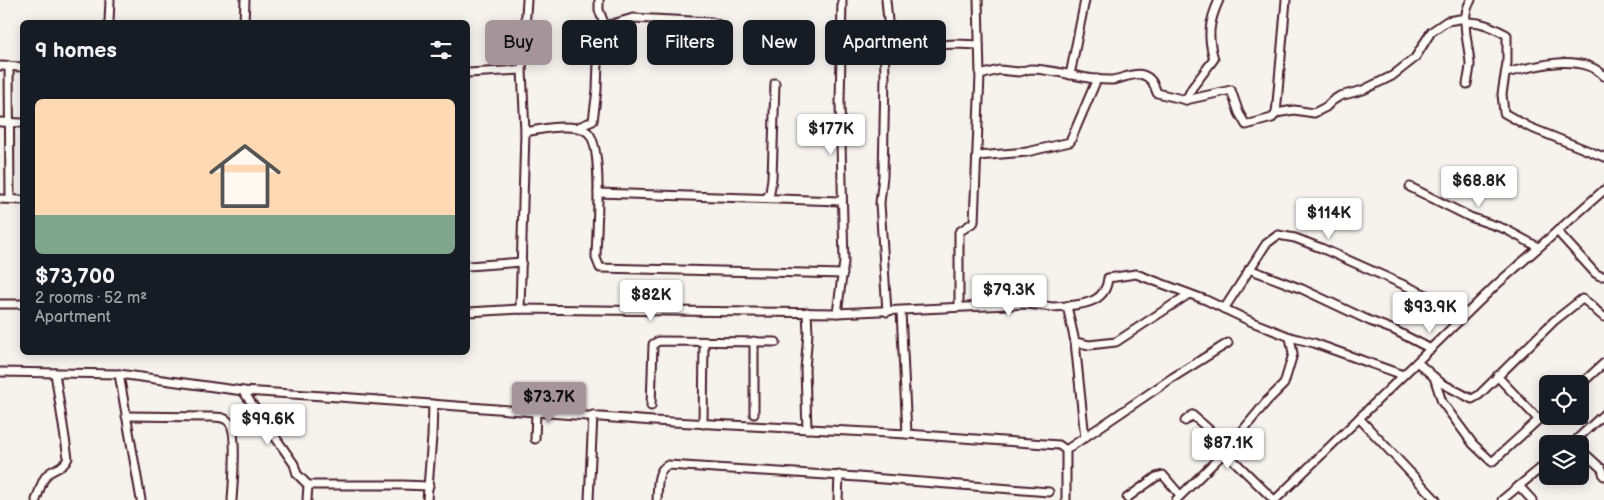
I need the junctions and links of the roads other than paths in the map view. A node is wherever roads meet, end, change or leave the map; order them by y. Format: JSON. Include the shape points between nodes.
{"nodes":[{"id":1,"x":110,"y":0,"type":"edge"},
{"id":2,"x":245,"y":0,"type":"edge"},
{"id":3,"x":526,"y":0,"type":"edge"},
{"id":4,"x":599,"y":0,"type":"edge"},
{"id":5,"x":842,"y":0,"type":"edge"},
{"id":6,"x":886,"y":0,"type":"edge"},
{"id":7,"x":978,"y":0,"type":"edge"},
{"id":8,"x":1085,"y":0,"type":"edge"},
{"id":9,"x":1219,"y":0,"type":"edge"},
{"id":10,"x":1286,"y":0,"type":"edge"},
{"id":11,"x":1471,"y":0,"type":"edge"},
{"id":12,"x":109,"y":20,"type":"edge"},
{"id":13,"x":244,"y":20,"type":"edge"},
{"id":14,"x":603,"y":20,"type":"edge"},
{"id":15,"x":627,"y":20,"type":"edge"},
{"id":16,"x":673,"y":20,"type":"edge"},
{"id":17,"x":888,"y":20,"type":"edge"},
{"id":18,"x":1465,"y":21,"type":"junction"},
{"id":19,"x":946,"y":45,"type":"edge"},
{"id":20,"x":979,"y":45,"type":"junction"},
{"id":21,"x":598,"y":65,"type":"edge"},
{"id":22,"x":885,"y":65,"type":"edge"},
{"id":23,"x":0,"y":66,"type":"edge"},
{"id":24,"x":8,"y":66,"type":"junction"},
{"id":25,"x":20,"y":67,"type":"edge"},
{"id":26,"x":522,"y":70,"type":"junction"},
{"id":27,"x":470,"y":73,"type":"edge"},
{"id":28,"x":1506,"y":73,"type":"junction"},
{"id":29,"x":980,"y":75,"type":"junction"},
{"id":30,"x":1070,"y":75,"type":"junction"},
{"id":31,"x":1604,"y":76,"type":"edge"},
{"id":32,"x":1097,"y":79,"type":"junction"},
{"id":33,"x":775,"y":83,"type":"dead end"},
{"id":34,"x":1467,"y":84,"type":"dead end"},
{"id":35,"x":1186,"y":100,"type":"junction"},
{"id":36,"x":1276,"y":113,"type":"junction"},
{"id":37,"x":0,"y":122,"type":"edge"},
{"id":38,"x":9,"y":122,"type":"junction"},
{"id":39,"x":20,"y":123,"type":"edge"},
{"id":40,"x":576,"y":129,"type":"junction"},
{"id":41,"x":525,"y":132,"type":"junction"},
{"id":42,"x":977,"y":156,"type":"junction"},
{"id":43,"x":1604,"y":157,"type":"edge"},
{"id":44,"x":1410,"y":187,"type":"dead end"},
{"id":45,"x":1604,"y":191,"type":"edge"},
{"id":46,"x":598,"y":193,"type":"junction"},
{"id":47,"x":766,"y":198,"type":"junction"},
{"id":48,"x":0,"y":199,"type":"edge"},
{"id":49,"x":10,"y":199,"type":"junction"},
{"id":50,"x":20,"y":200,"type":"edge"},
{"id":51,"x":842,"y":201,"type":"junction"},
{"id":52,"x":1557,"y":232,"type":"junction"},
{"id":53,"x":1538,"y":247,"type":"junction"},
{"id":54,"x":522,"y":262,"type":"junction"},
{"id":55,"x":470,"y":266,"type":"edge"},
{"id":56,"x":1249,"y":270,"type":"junction"},
{"id":57,"x":843,"y":274,"type":"junction"},
{"id":58,"x":1604,"y":276,"type":"edge"},
{"id":59,"x":1188,"y":294,"type":"junction"},
{"id":60,"x":0,"y":304,"type":"edge"},
{"id":61,"x":20,"y":304,"type":"edge"},
{"id":62,"x":1067,"y":306,"type":"junction"},
{"id":63,"x":959,"y":307,"type":"junction"},
{"id":64,"x":520,"y":309,"type":"junction"},
{"id":65,"x":1224,"y":309,"type":"junction"},
{"id":66,"x":901,"y":311,"type":"junction"},
{"id":67,"x":470,"y":312,"type":"edge"},
{"id":68,"x":807,"y":312,"type":"junction"},
{"id":69,"x":887,"y":312,"type":"junction"},
{"id":70,"x":837,"y":313,"type":"junction"},
{"id":71,"x":1467,"y":313,"type":"junction"},
{"id":72,"x":1604,"y":317,"type":"edge"},
{"id":73,"x":1290,"y":337,"type":"junction"},
{"id":74,"x":704,"y":342,"type":"junction"},
{"id":75,"x":754,"y":342,"type":"junction"},
{"id":76,"x":776,"y":342,"type":"dead end"},
{"id":77,"x":1075,"y":342,"type":"junction"},
{"id":78,"x":1228,"y":343,"type":"dead end"},
{"id":79,"x":1431,"y":349,"type":"junction"},
{"id":80,"x":1417,"y":362,"type":"junction"},
{"id":81,"x":1604,"y":363,"type":"edge"},
{"id":82,"x":0,"y":372,"type":"edge"},
{"id":83,"x":55,"y":373,"type":"junction"},
{"id":84,"x":119,"y":374,"type":"junction"},
{"id":85,"x":1403,"y":375,"type":"junction"},
{"id":86,"x":1434,"y":376,"type":"junction"},
{"id":87,"x":1497,"y":376,"type":"junction"},
{"id":88,"x":1589,"y":377,"type":"edge"},
{"id":89,"x":243,"y":391,"type":"junction"},
{"id":90,"x":433,"y":404,"type":"junction"},
{"id":91,"x":651,"y":406,"type":"dead end"},
{"id":92,"x":536,"y":412,"type":"junction"},
{"id":93,"x":754,"y":414,"type":"dead end"},
{"id":94,"x":1604,"y":414,"type":"edge"},
{"id":95,"x":126,"y":416,"type":"junction"},
{"id":96,"x":593,"y":416,"type":"junction"},
{"id":97,"x":1359,"y":418,"type":"junction"},
{"id":98,"x":1538,"y":419,"type":"joint"},
{"id":99,"x":1186,"y":421,"type":"dead end"},
{"id":100,"x":704,"y":424,"type":"junction"},
{"id":101,"x":807,"y":429,"type":"junction"},
{"id":102,"x":907,"y":434,"type":"junction"},
{"id":103,"x":1584,"y":435,"type":"edge"},
{"id":104,"x":1085,"y":438,"type":"junction"},
{"id":105,"x":535,"y":439,"type":"dead end"},
{"id":106,"x":1066,"y":450,"type":"junction"},
{"id":107,"x":1226,"y":452,"type":"junction"},
{"id":108,"x":1589,"y":457,"type":"edge"},
{"id":109,"x":1539,"y":469,"type":"edge"},
{"id":110,"x":839,"y":475,"type":"junction"},
{"id":111,"x":1604,"y":476,"type":"edge"},
{"id":112,"x":308,"y":485,"type":"junction"},
{"id":113,"x":428,"y":486,"type":"junction"},
{"id":114,"x":1519,"y":486,"type":"junction"},
{"id":115,"x":1049,"y":492,"type":"dead end"},
{"id":116,"x":1178,"y":497,"type":"edge"},
{"id":117,"x":1127,"y":498,"type":"dead end"},
{"id":118,"x":36,"y":500,"type":"edge"},
{"id":119,"x":141,"y":500,"type":"edge"},
{"id":120,"x":232,"y":500,"type":"edge"},
{"id":121,"x":307,"y":500,"type":"edge"},
{"id":122,"x":427,"y":500,"type":"edge"},
{"id":123,"x":589,"y":500,"type":"edge"},
{"id":124,"x":657,"y":500,"type":"edge"},
{"id":125,"x":838,"y":500,"type":"edge"},
{"id":126,"x":1066,"y":500,"type":"edge"},
{"id":127,"x":1275,"y":500,"type":"edge"},
{"id":128,"x":1436,"y":500,"type":"edge"},
{"id":129,"x":1502,"y":500,"type":"edge"},
{"id":130,"x":1532,"y":500,"type":"edge"}],
"edges":[{"from":1,"to":12,"type":"street"},
{"from":2,"to":13,"type":"street"},
{"from":3,"to":26,"type":"street"},
{"from":4,"to":14,"type":"street"},
{"from":5,"to":51,"type":"street"},
{"from":6,"to":17,"type":"street"},
{"from":7,"to":20,"type":"street"},
{"from":8,"to":30,"type":"street"},
{"from":9,"to":35,"type":"street","via":[[1211,17],[1209,43],[1214,60]]},
{"from":10,"to":36,"type":"street"},
{"from":11,"to":18,"type":"street"},
{"from":15,"to":16,"type":"street"},
{"from":18,"to":28,"type":"street","via":[[1507,35]]},
{"from":18,"to":34,"type":"street","via":[[1470,66]]},
{"from":18,"to":36,"type":"street","via":[[1447,21],[1431,32],[1415,58],[1392,76],[1363,90],[1340,96],[1314,112],[1294,110]]},
{"from":19,"to":20,"type":"street"},
{"from":20,"to":29,"type":"street"},
{"from":21,"to":40,"type":"street","via":[[593,121]]},
{"from":22,"to":69,"type":"street","via":[[880,203]]},
{"from":23,"to":24,"type":"street"},
{"from":24,"to":25,"type":"street"},
{"from":24,"to":38,"type":"street"},
{"from":26,"to":27,"type":"street"},
{"from":26,"to":41,"type":"street"},
{"from":28,"to":31,"type":"street","via":[[1537,65],[1582,64],[1597,69]]},
{"from":28,"to":43,"type":"street","via":[[1502,94],[1504,113]]},
{"from":29,"to":30,"type":"street","via":[[999,70],[1019,72],[1030,69]]},
{"from":29,"to":42,"type":"street"},
{"from":30,"to":32,"type":"street"},
{"from":32,"to":35,"type":"street","via":[[1113,80],[1142,74],[1151,80],[1158,93]]},
{"from":32,"to":42,"type":"street","via":[[1070,142],[1027,152]]},
{"from":33,"to":47,"type":"street","via":[[772,178]]},
{"from":35,"to":36,"type":"street","via":[[1231,90],[1246,125],[1272,118]]},
{"from":37,"to":38,"type":"street"},
{"from":38,"to":39,"type":"street"},
{"from":38,"to":49,"type":"street"},
{"from":40,"to":41,"type":"street","via":[[547,128]]},
{"from":40,"to":46,"type":"street","via":[[587,132],[592,138],[596,151]]},
{"from":41,"to":54,"type":"street"},
{"from":42,"to":63,"type":"street","via":[[974,222],[959,232]]},
{"from":44,"to":53,"type":"street"},
{"from":45,"to":52,"type":"street"},
{"from":46,"to":47,"type":"street"},
{"from":46,"to":57,"type":"street","via":[[596,258],[600,268]]},
{"from":47,"to":51,"type":"street"},
{"from":48,"to":49,"type":"street"},
{"from":49,"to":50,"type":"street"},
{"from":51,"to":57,"type":"street"},
{"from":52,"to":53,"type":"street"},
{"from":52,"to":58,"type":"street","via":[[1595,273]]},
{"from":53,"to":71,"type":"street"},
{"from":54,"to":55,"type":"street"},
{"from":54,"to":64,"type":"street"},
{"from":56,"to":65,"type":"street"},
{"from":56,"to":71,"type":"street","via":[[1266,244],[1278,235],[1295,238]]},
{"from":56,"to":79,"type":"street","via":[[1302,289]]},
{"from":57,"to":70,"type":"street"},
{"from":59,"to":62,"type":"street","via":[[1136,274],[1108,278],[1108,285],[1099,299],[1084,305]]},
{"from":59,"to":65,"type":"street"},
{"from":59,"to":77,"type":"street","via":[[1116,342],[1089,345]]},
{"from":60,"to":61,"type":"street"},
{"from":62,"to":63,"type":"street"},
{"from":62,"to":77,"type":"street"},
{"from":63,"to":66,"type":"street"},
{"from":64,"to":67,"type":"street"},
{"from":64,"to":68,"type":"street"},
{"from":65,"to":73,"type":"street"},
{"from":66,"to":69,"type":"street"},
{"from":66,"to":102,"type":"street"},
{"from":68,"to":70,"type":"street"},
{"from":68,"to":101,"type":"street"},
{"from":69,"to":70,"type":"street"},
{"from":71,"to":79,"type":"street"},
{"from":72,"to":87,"type":"street","via":[[1591,303],[1582,299]]},
{"from":73,"to":85,"type":"street"},
{"from":73,"to":107,"type":"street","via":[[1293,354],[1284,384]]},
{"from":74,"to":75,"type":"street"},
{"from":74,"to":91,"type":"street","via":[[659,341],[653,344]]},
{"from":74,"to":100,"type":"street"},
{"from":75,"to":76,"type":"street"},
{"from":75,"to":93,"type":"street"},
{"from":77,"to":104,"type":"street"},
{"from":78,"to":104,"type":"street"},
{"from":79,"to":80,"type":"street"},
{"from":80,"to":85,"type":"street"},
{"from":80,"to":86,"type":"street"},
{"from":81,"to":88,"type":"street"},
{"from":82,"to":83,"type":"street"},
{"from":83,"to":84,"type":"street"},
{"from":83,"to":118,"type":"street","via":[[68,458],[63,466],[44,477]]},
{"from":84,"to":89,"type":"street"},
{"from":84,"to":95,"type":"street"},
{"from":85,"to":97,"type":"street"},
{"from":86,"to":87,"type":"street","via":[[1472,399]]},
{"from":86,"to":98,"type":"street","via":[[1447,410],[1473,444],[1492,462]]},
{"from":87,"to":98,"type":"street"},
{"from":89,"to":90,"type":"street"},
{"from":89,"to":112,"type":"street","via":[[294,464],[297,474]]},
{"from":90,"to":92,"type":"street"},
{"from":90,"to":113,"type":"street"},
{"from":92,"to":96,"type":"street"},
{"from":92,"to":105,"type":"street"},
{"from":94,"to":103,"type":"street"},
{"from":95,"to":119,"type":"street"},
{"from":95,"to":120,"type":"street","via":[[227,420],[234,431]]},
{"from":96,"to":100,"type":"street"},
{"from":96,"to":123,"type":"street"},
{"from":97,"to":127,"type":"street"},
{"from":97,"to":128,"type":"street"},
{"from":99,"to":107,"type":"street","via":[[1192,415],[1208,428]]},
{"from":100,"to":101,"type":"street"},
{"from":101,"to":102,"type":"street"},
{"from":102,"to":106,"type":"street","via":[[1059,445]]},
{"from":104,"to":106,"type":"street"},
{"from":106,"to":126,"type":"street"},
{"from":107,"to":116,"type":"street"},
{"from":107,"to":127,"type":"street"},
{"from":108,"to":111,"type":"street","via":[[1602,469]]},
{"from":109,"to":114,"type":"street"},
{"from":110,"to":115,"type":"street"},
{"from":110,"to":124,"type":"street","via":[[668,465],[660,473]]},
{"from":110,"to":125,"type":"street"},
{"from":112,"to":113,"type":"street"},
{"from":112,"to":121,"type":"street"},
{"from":113,"to":122,"type":"street"},
{"from":114,"to":129,"type":"street"},
{"from":114,"to":130,"type":"street"},
{"from":116,"to":117,"type":"street","via":[[1163,475],[1156,476]]}]}
